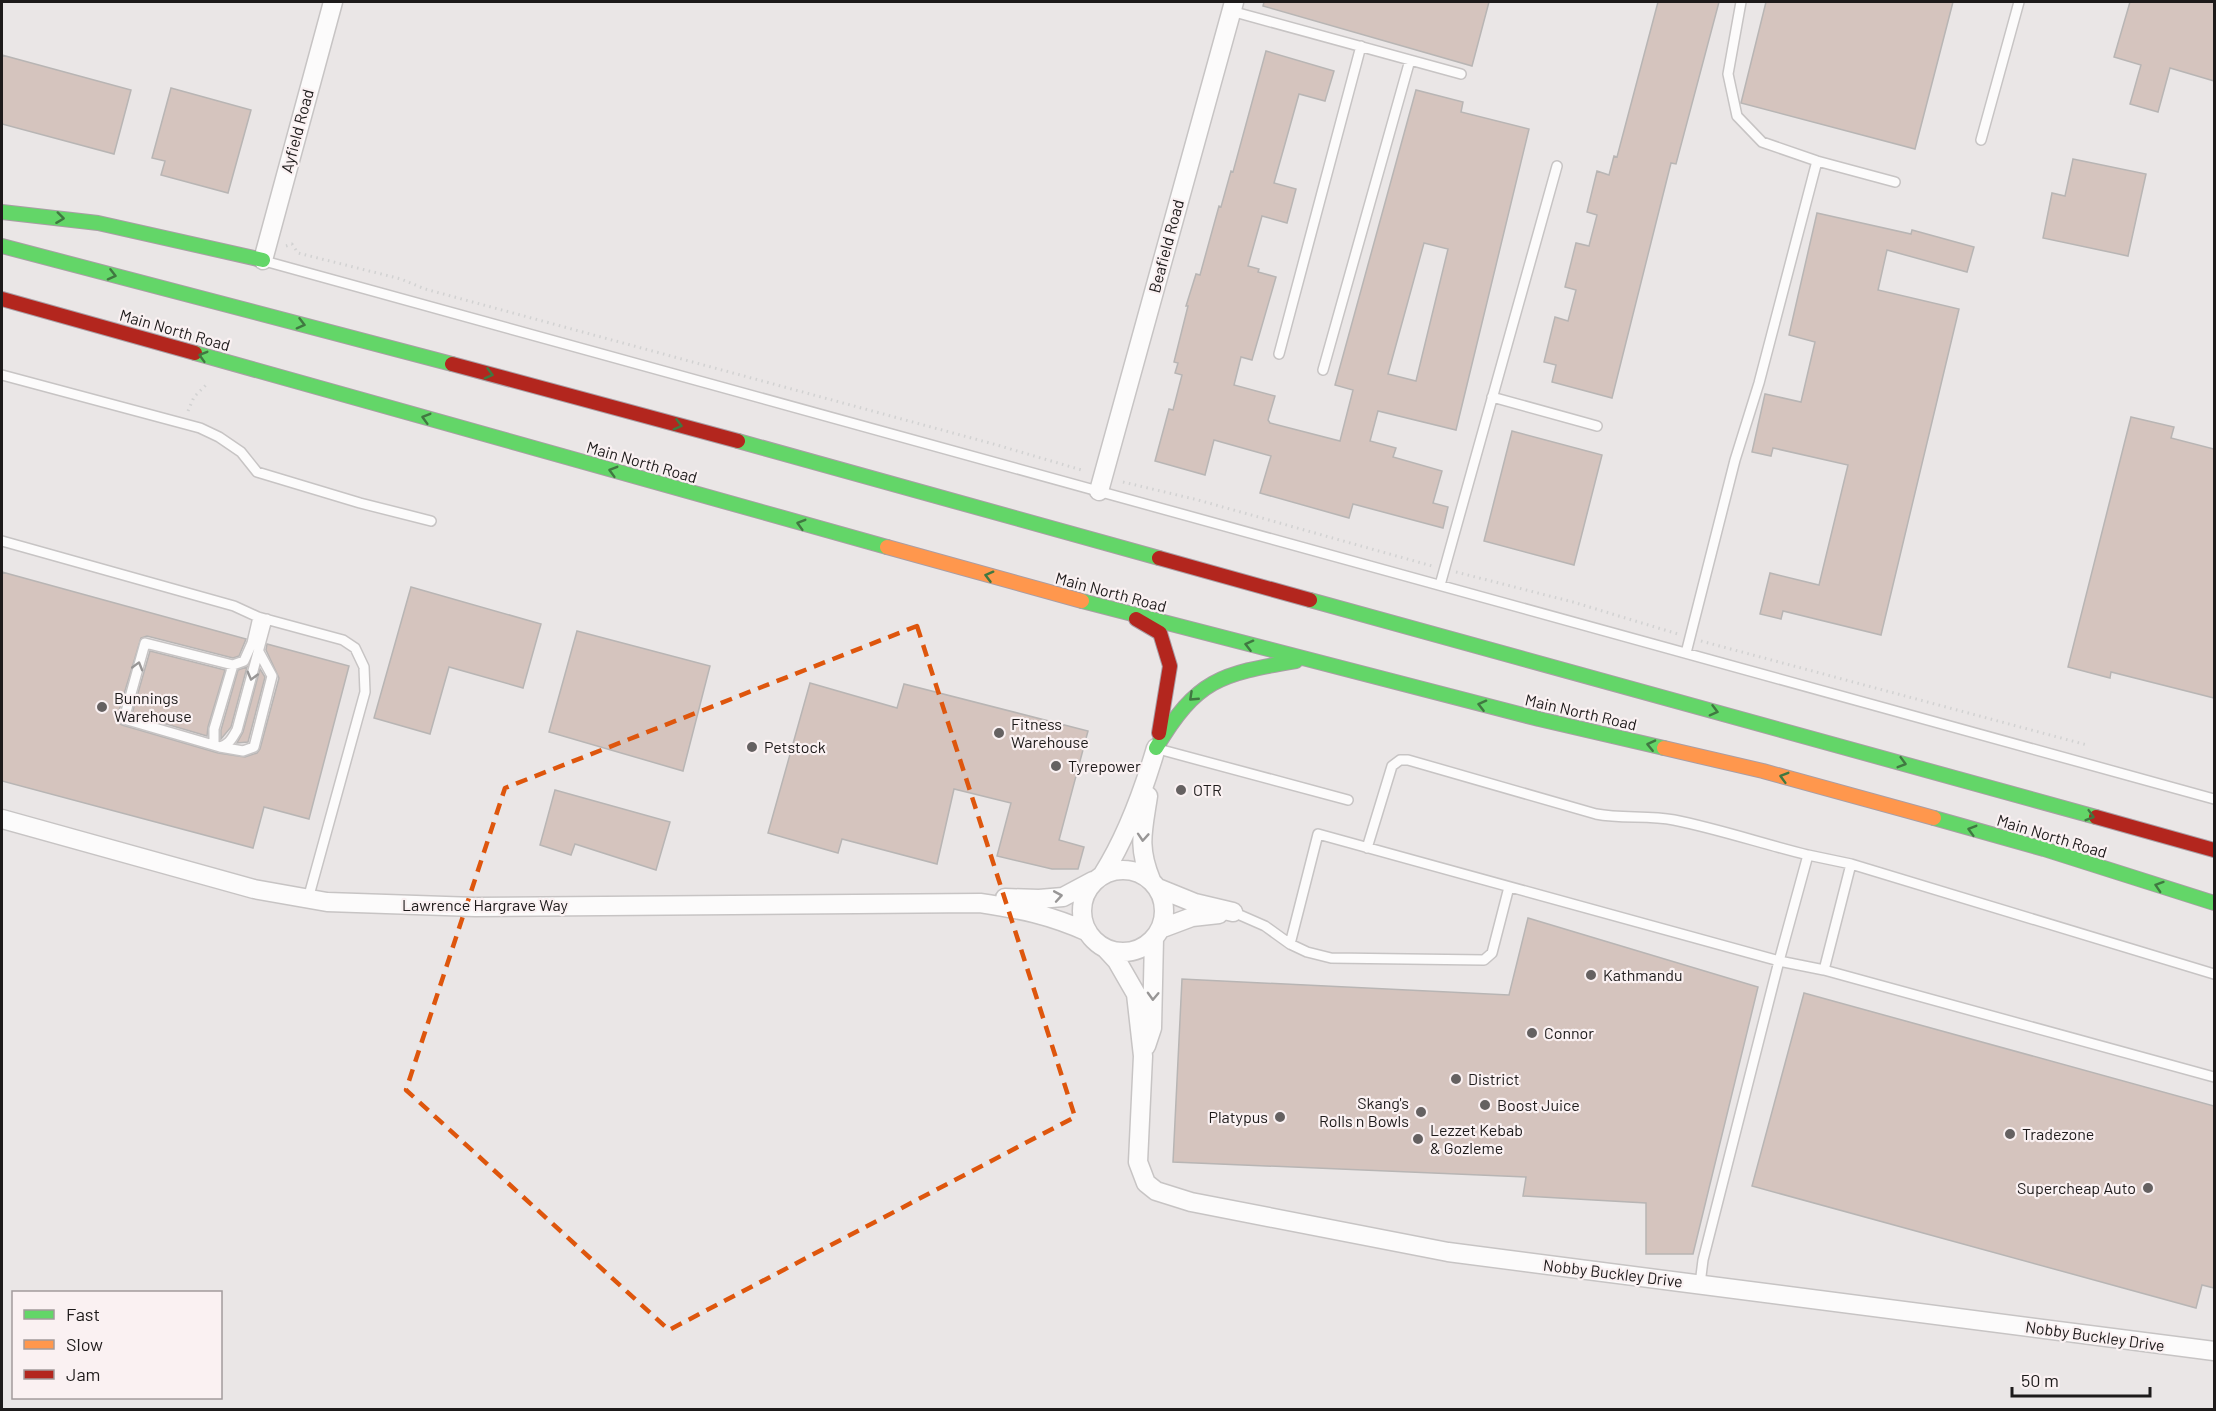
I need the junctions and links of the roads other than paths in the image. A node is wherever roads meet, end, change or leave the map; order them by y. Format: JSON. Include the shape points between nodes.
{"nodes":[{"id":1,"x":333,"y":2,"type":"edge"},
{"id":2,"x":1741,"y":2,"type":"edge"},
{"id":3,"x":2019,"y":2,"type":"edge"},
{"id":4,"x":1232,"y":6,"type":"edge"},
{"id":5,"x":1361,"y":46,"type":"junction"},
{"id":6,"x":1410,"y":60,"type":"junction"},
{"id":7,"x":1461,"y":74,"type":"dead end"},
{"id":8,"x":1981,"y":140,"type":"dead end"},
{"id":9,"x":1817,"y":161,"type":"junction"},
{"id":10,"x":1557,"y":166,"type":"dead end"},
{"id":11,"x":1894,"y":182,"type":"dead end"},
{"id":12,"x":2,"y":212,"type":"edge"},
{"id":13,"x":2,"y":246,"type":"edge"},
{"id":14,"x":263,"y":260,"type":"junction"},
{"id":15,"x":2,"y":299,"type":"edge"},
{"id":16,"x":1279,"y":354,"type":"dead end"},
{"id":17,"x":1323,"y":370,"type":"dead end"},
{"id":18,"x":2,"y":375,"type":"edge"},
{"id":19,"x":1492,"y":397,"type":"junction"},
{"id":20,"x":1597,"y":426,"type":"dead end"},
{"id":21,"x":1101,"y":484,"type":"junction"},
{"id":22,"x":431,"y":521,"type":"dead end"},
{"id":23,"x":2,"y":541,"type":"edge"},
{"id":24,"x":1440,"y":585,"type":"junction"},
{"id":25,"x":1128,"y":614,"type":"junction"},
{"id":26,"x":263,"y":618,"type":"junction"},
{"id":27,"x":258,"y":652,"type":"junction"},
{"id":28,"x":1686,"y":653,"type":"junction"},
{"id":29,"x":1306,"y":660,"type":"junction"},
{"id":30,"x":234,"y":665,"type":"junction"},
{"id":31,"x":217,"y":746,"type":"junction"},
{"id":32,"x":1155,"y":753,"type":"junction"},
{"id":33,"x":1348,"y":800,"type":"dead end"},
{"id":34,"x":2214,"y":800,"type":"edge"},
{"id":35,"x":2,"y":819,"type":"edge"},
{"id":36,"x":1368,"y":848,"type":"junction"},
{"id":37,"x":2214,"y":850,"type":"edge"},
{"id":38,"x":1808,"y":855,"type":"junction"},
{"id":39,"x":1851,"y":864,"type":"junction"},
{"id":40,"x":1099,"y":878,"type":"junction"},
{"id":41,"x":1155,"y":884,"type":"junction"},
{"id":42,"x":1509,"y":887,"type":"junction"},
{"id":43,"x":308,"y":899,"type":"junction"},
{"id":44,"x":980,"y":903,"type":"junction"},
{"id":45,"x":2214,"y":903,"type":"edge"},
{"id":46,"x":1233,"y":912,"type":"junction"},
{"id":47,"x":1088,"y":932,"type":"junction"},
{"id":48,"x":1157,"y":934,"type":"junction"},
{"id":49,"x":1290,"y":944,"type":"junction"},
{"id":50,"x":1105,"y":948,"type":"junction"},
{"id":51,"x":1779,"y":961,"type":"junction"},
{"id":52,"x":1824,"y":970,"type":"junction"},
{"id":53,"x":2214,"y":974,"type":"edge"},
{"id":54,"x":1143,"y":1056,"type":"junction"},
{"id":55,"x":2214,"y":1077,"type":"edge"},
{"id":56,"x":1700,"y":1284,"type":"junction"},
{"id":57,"x":2214,"y":1351,"type":"edge"}],
"edges":[{"from":1,"to":14,"type":"street","name":"Ayfield Road"},
{"from":2,"to":9,"type":"lane","via":[[1728,74],[1737,116],[1762,142]]},
{"from":3,"to":8,"type":"lane"},
{"from":4,"to":5,"type":"lane"},
{"from":4,"to":21,"type":"street","name":"Beafield Road"},
{"from":5,"to":6,"type":"lane"},
{"from":5,"to":16,"type":"lane"},
{"from":6,"to":7,"type":"lane"},
{"from":6,"to":17,"type":"lane"},
{"from":9,"to":11,"type":"lane"},
{"from":9,"to":28,"type":"lane"},
{"from":10,"to":19,"type":"lane"},
{"from":12,"to":14,"type":"highway","one_way":true,"via":[[98,223]]},
{"from":13,"to":37,"type":"highway","name":"Main North Road","one_way":true,"via":[[777,452]]},
{"from":14,"to":21,"type":"lane"},
{"from":25,"to":15,"type":"highway","name":"Main North Road","one_way":true},
{"from":18,"to":22,"type":"lane","via":[[185,424],[219,437],[241,452],[258,472]]},
{"from":19,"to":20,"type":"lane"},
{"from":19,"to":24,"type":"lane"},
{"from":21,"to":24,"type":"lane"},
{"from":23,"to":26,"type":"lane","via":[[234,606]]},
{"from":24,"to":28,"type":"lane"},
{"from":29,"to":25,"type":"highway","name":"Main North Road","one_way":true},
{"from":25,"to":32,"type":"highway","via":[[1160,633],[1170,666]]},
{"from":26,"to":27,"type":"lane"},
{"from":26,"to":30,"type":"lane","via":[[244,661]]},
{"from":26,"to":43,"type":"lane","via":[[343,640],[355,648],[364,667],[365,692]]},
{"from":27,"to":31,"type":"lane","one_way":true,"via":[[237,730],[232,741]]},
{"from":27,"to":31,"type":"lane","via":[[272,676],[257,741],[254,747],[243,751]]},
{"from":28,"to":34,"type":"lane"},
{"from":29,"to":32,"type":"highway","one_way":true,"via":[[1211,682],[1179,711]]},
{"from":45,"to":29,"type":"highway","name":"Main North Road","one_way":true,"via":[[2044,849],[1763,771]]},
{"from":30,"to":31,"type":"lane","via":[[214,729]]},
{"from":31,"to":30,"type":"lane","one_way":true,"via":[[124,719],[145,643]]},
{"from":32,"to":33,"type":"lane"},
{"from":32,"to":40,"type":"street","via":[[1114,858]]},
{"from":32,"to":41,"type":"street","one_way":true,"via":[[1141,843],[1145,865]]},
{"from":35,"to":43,"type":"street","name":"Lawrence Hargrave Way","via":[[254,889]]},
{"from":36,"to":38,"type":"lane","via":[[1392,766],[1408,760],[1596,814],[1674,820]]},
{"from":36,"to":42,"type":"lane"},
{"from":36,"to":49,"type":"lane","via":[[1318,834]]},
{"from":38,"to":39,"type":"lane"},
{"from":38,"to":51,"type":"lane"},
{"from":39,"to":52,"type":"lane"},
{"from":39,"to":53,"type":"lane"},
{"from":40,"to":41,"type":"street","via":[[1112,871],[1133,870]]},
{"from":44,"to":40,"type":"street","name":"Lawrence Hargrave Way","one_way":true,"via":[[1012,897],[1063,897]]},
{"from":40,"to":47,"type":"street","via":[[1084,899],[1083,922]]},
{"from":41,"to":46,"type":"street","via":[[1195,903]]},
{"from":41,"to":48,"type":"street","via":[[1165,908]]},
{"from":42,"to":49,"type":"lane","via":[[1492,953],[1484,960],[1331,958]]},
{"from":42,"to":51,"type":"lane"},
{"from":43,"to":44,"type":"street","name":"Lawrence Hargrave Way","via":[[475,907]]},
{"from":44,"to":47,"type":"street","name":"Lawrence Hargrave Way","via":[[1034,912]]},
{"from":46,"to":48,"type":"street","via":[[1192,917]]},
{"from":46,"to":49,"type":"lane","via":[[1265,926]]},
{"from":47,"to":50,"type":"street"},
{"from":48,"to":50,"type":"street","via":[[1146,945],[1126,952]]},
{"from":48,"to":54,"type":"street","name":"Nobby Buckley Drive","one_way":true,"via":[[1152,1028]]},
{"from":50,"to":54,"type":"street","name":"Nobby Buckley Drive","via":[[1118,961],[1136,994]]},
{"from":51,"to":52,"type":"lane"},
{"from":51,"to":56,"type":"lane"},
{"from":52,"to":55,"type":"lane"},
{"from":54,"to":56,"type":"street","name":"Nobby Buckley Drive","via":[[1138,1162],[1146,1183],[1156,1191],[1191,1202],[1448,1252]]},
{"from":56,"to":57,"type":"street","name":"Nobby Buckley Drive"}]}
